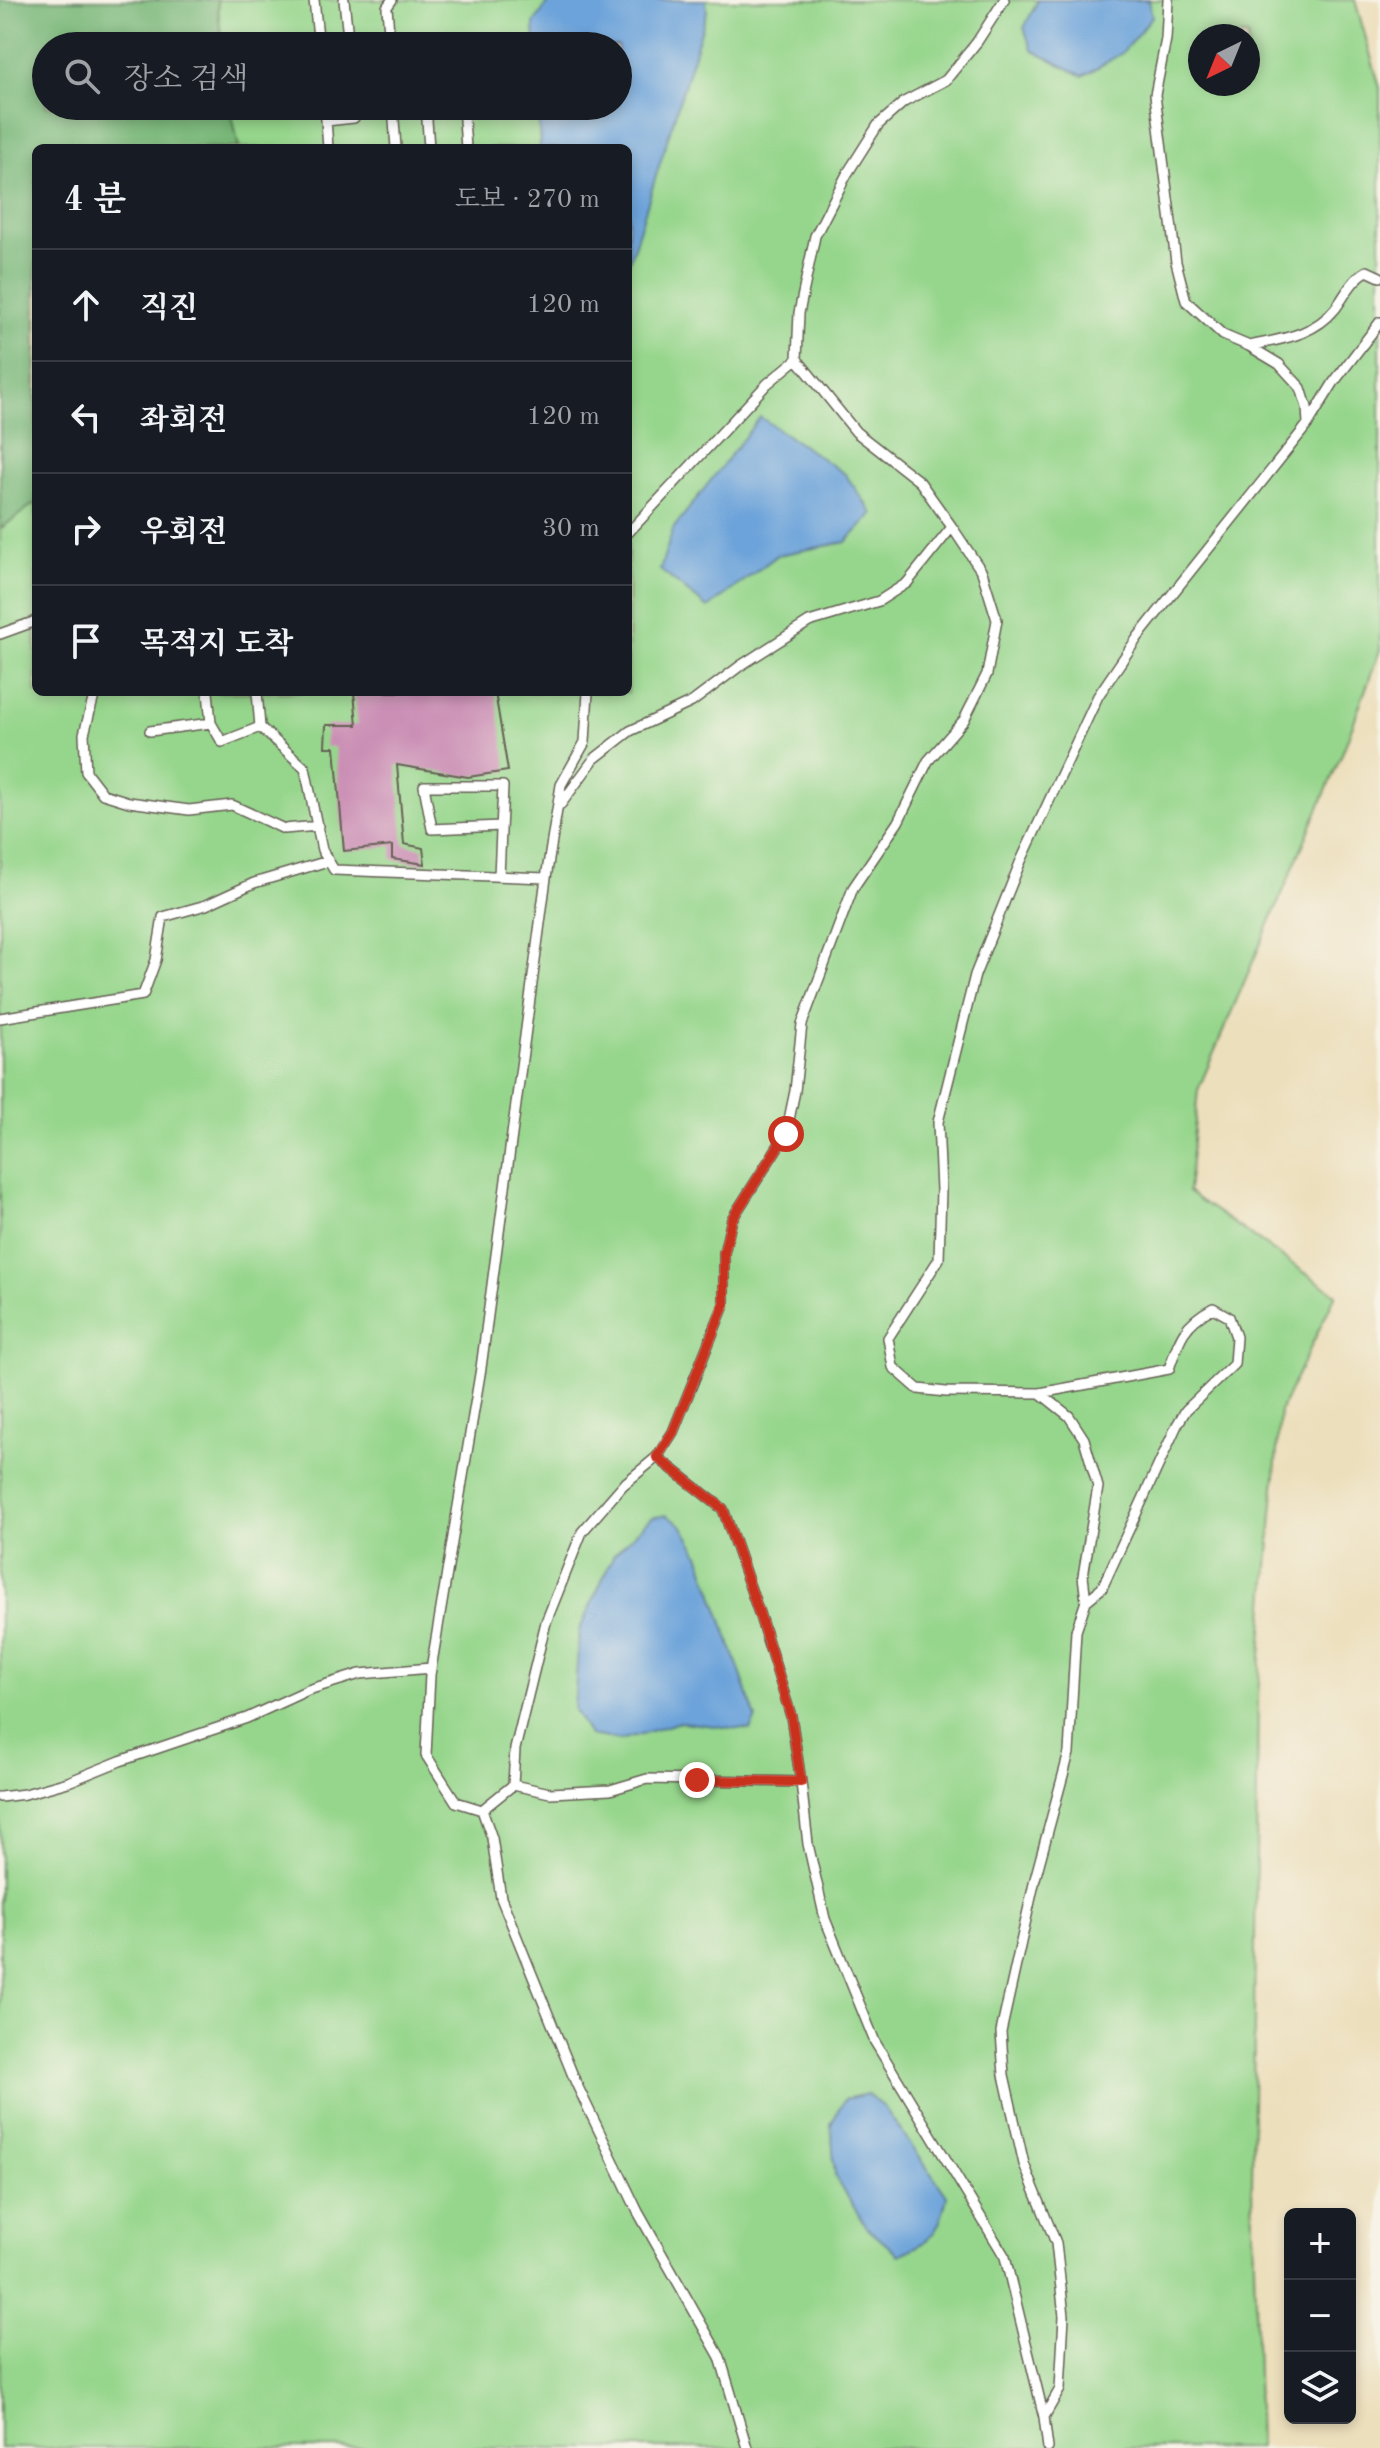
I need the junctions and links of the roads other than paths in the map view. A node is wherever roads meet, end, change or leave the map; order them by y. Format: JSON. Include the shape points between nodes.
{"nodes":[{"id":1,"x":314,"y":0,"type":"edge"},
{"id":2,"x":344,"y":0,"type":"edge"},
{"id":3,"x":392,"y":0,"type":"edge"},
{"id":4,"x":1004,"y":0,"type":"edge"},
{"id":5,"x":1168,"y":0,"type":"edge"},
{"id":6,"x":317,"y":32,"type":"edge"},
{"id":7,"x":347,"y":32,"type":"edge"},
{"id":8,"x":389,"y":32,"type":"edge"},
{"id":9,"x":335,"y":120,"type":"edge"},
{"id":10,"x":394,"y":120,"type":"edge"},
{"id":11,"x":427,"y":120,"type":"edge"},
{"id":12,"x":464,"y":120,"type":"edge"},
{"id":13,"x":326,"y":121,"type":"joint"},
{"id":14,"x":328,"y":144,"type":"edge"},
{"id":15,"x":396,"y":144,"type":"edge"},
{"id":16,"x":429,"y":144,"type":"edge"},
{"id":17,"x":466,"y":144,"type":"edge"},
{"id":18,"x":1380,"y":277,"type":"edge"},
{"id":19,"x":1380,"y":322,"type":"edge"},
{"id":20,"x":1249,"y":346,"type":"junction"},
{"id":21,"x":797,"y":359,"type":"junction"},
{"id":22,"x":1308,"y":424,"type":"junction"},
{"id":23,"x":952,"y":527,"type":"junction"},
{"id":24,"x":632,"y":529,"type":"edge"},
{"id":25,"x":32,"y":622,"type":"edge"},
{"id":26,"x":0,"y":634,"type":"edge"},
{"id":27,"x":94,"y":696,"type":"edge"},
{"id":28,"x":208,"y":696,"type":"edge"},
{"id":29,"x":257,"y":696,"type":"edge"},
{"id":30,"x":588,"y":696,"type":"edge"},
{"id":31,"x":211,"y":723,"type":"junction"},
{"id":32,"x":260,"y":727,"type":"junction"},
{"id":33,"x":150,"y":731,"type":"dead end"},
{"id":34,"x":559,"y":811,"type":"junction"},
{"id":35,"x":318,"y":826,"type":"junction"},
{"id":36,"x":501,"y":826,"type":"junction"},
{"id":37,"x":328,"y":861,"type":"junction"},
{"id":38,"x":499,"y":876,"type":"junction"},
{"id":39,"x":546,"y":878,"type":"junction"},
{"id":40,"x":0,"y":1018,"type":"edge"},
{"id":41,"x":1040,"y":1393,"type":"junction"},
{"id":42,"x":657,"y":1457,"type":"junction"},
{"id":43,"x":1086,"y":1601,"type":"junction"},
{"id":44,"x":431,"y":1668,"type":"junction"},
{"id":45,"x":801,"y":1782,"type":"junction"},
{"id":46,"x":513,"y":1785,"type":"junction"},
{"id":47,"x":0,"y":1797,"type":"edge"},
{"id":48,"x":482,"y":1810,"type":"junction"},
{"id":49,"x":1044,"y":2417,"type":"junction"},
{"id":50,"x":747,"y":2448,"type":"edge"},
{"id":51,"x":1048,"y":2448,"type":"edge"}],
"edges":[{"from":1,"to":6,"type":"lane"},
{"from":2,"to":7,"type":"lane"},
{"from":3,"to":8,"type":"lane","via":[[387,7]]},
{"from":4,"to":21,"type":"lane","via":[[946,80],[904,102],[878,125],[847,174],[815,236],[799,313]]},
{"from":5,"to":20,"type":"lane","via":[[1155,95],[1176,262],[1186,301],[1223,335]]},
{"from":9,"to":13,"type":"lane"},
{"from":10,"to":15,"type":"lane"},
{"from":11,"to":16,"type":"lane"},
{"from":12,"to":17,"type":"lane"},
{"from":13,"to":14,"type":"lane"},
{"from":18,"to":20,"type":"lane","via":[[1367,271],[1359,275],[1333,312],[1308,333]]},
{"from":19,"to":22,"type":"lane"},
{"from":20,"to":22,"type":"lane","via":[[1279,364],[1301,388]]},
{"from":21,"to":23,"type":"lane","via":[[856,432],[920,482]]},
{"from":21,"to":24,"type":"lane","via":[[767,384]]},
{"from":22,"to":41,"type":"lane","via":[[1138,637],[1098,696],[1020,863],[975,975],[938,1122],[939,1259],[888,1338],[893,1367],[918,1389]]},
{"from":23,"to":34,"type":"lane","via":[[907,583],[879,601],[809,622],[692,702],[630,731],[594,759]]},
{"from":23,"to":42,"type":"lane","via":[[982,572],[997,620],[987,674],[964,720],[928,761],[898,822],[853,888],[802,1024],[786,1134],[732,1219],[724,1253],[724,1305],[673,1432]]},
{"from":25,"to":26,"type":"lane"},
{"from":27,"to":35,"type":"lane","via":[[84,734],[86,772],[103,794],[189,810],[232,805],[284,829]]},
{"from":28,"to":31,"type":"lane"},
{"from":29,"to":32,"type":"lane"},
{"from":30,"to":34,"type":"lane","via":[[585,742],[561,785]]},
{"from":31,"to":32,"type":"lane","via":[[222,742]]},
{"from":31,"to":33,"type":"lane"},
{"from":32,"to":35,"type":"lane","via":[[305,768]]},
{"from":34,"to":39,"type":"lane"},
{"from":35,"to":37,"type":"lane"},
{"from":36,"to":36,"type":"lane","via":[[503,786],[424,786],[432,829]]},
{"from":36,"to":38,"type":"lane"},
{"from":37,"to":38,"type":"lane","via":[[334,870]]},
{"from":37,"to":40,"type":"lane","via":[[163,917],[143,995]]},
{"from":38,"to":39,"type":"lane"},
{"from":39,"to":44,"type":"lane","via":[[481,1368]]},
{"from":41,"to":43,"type":"lane","via":[[1069,1416],[1084,1439],[1098,1487],[1083,1576]]},
{"from":41,"to":43,"type":"lane","via":[[1169,1369],[1180,1335],[1213,1308],[1229,1317],[1236,1337],[1234,1364],[1186,1410],[1102,1588]]},
{"from":42,"to":45,"type":"lane","via":[[723,1509],[791,1716]]},
{"from":42,"to":46,"type":"lane","via":[[623,1485],[582,1532],[546,1622],[515,1749]]},
{"from":43,"to":49,"type":"lane","via":[[1076,1631],[1069,1753],[1001,2032],[1004,2075],[1024,2164],[1056,2243],[1063,2301],[1060,2389]]},
{"from":44,"to":47,"type":"lane","via":[[360,1674],[68,1782]]},
{"from":44,"to":48,"type":"lane","via":[[426,1755],[456,1802]]},
{"from":45,"to":46,"type":"lane","via":[[647,1779],[610,1790],[550,1793]]},
{"from":45,"to":49,"type":"lane","via":[[825,1919],[875,2042],[1005,2257]]},
{"from":46,"to":48,"type":"lane"},
{"from":48,"to":50,"type":"lane","via":[[501,1898],[576,2083],[638,2212],[720,2357]]},
{"from":49,"to":51,"type":"lane"}]}
